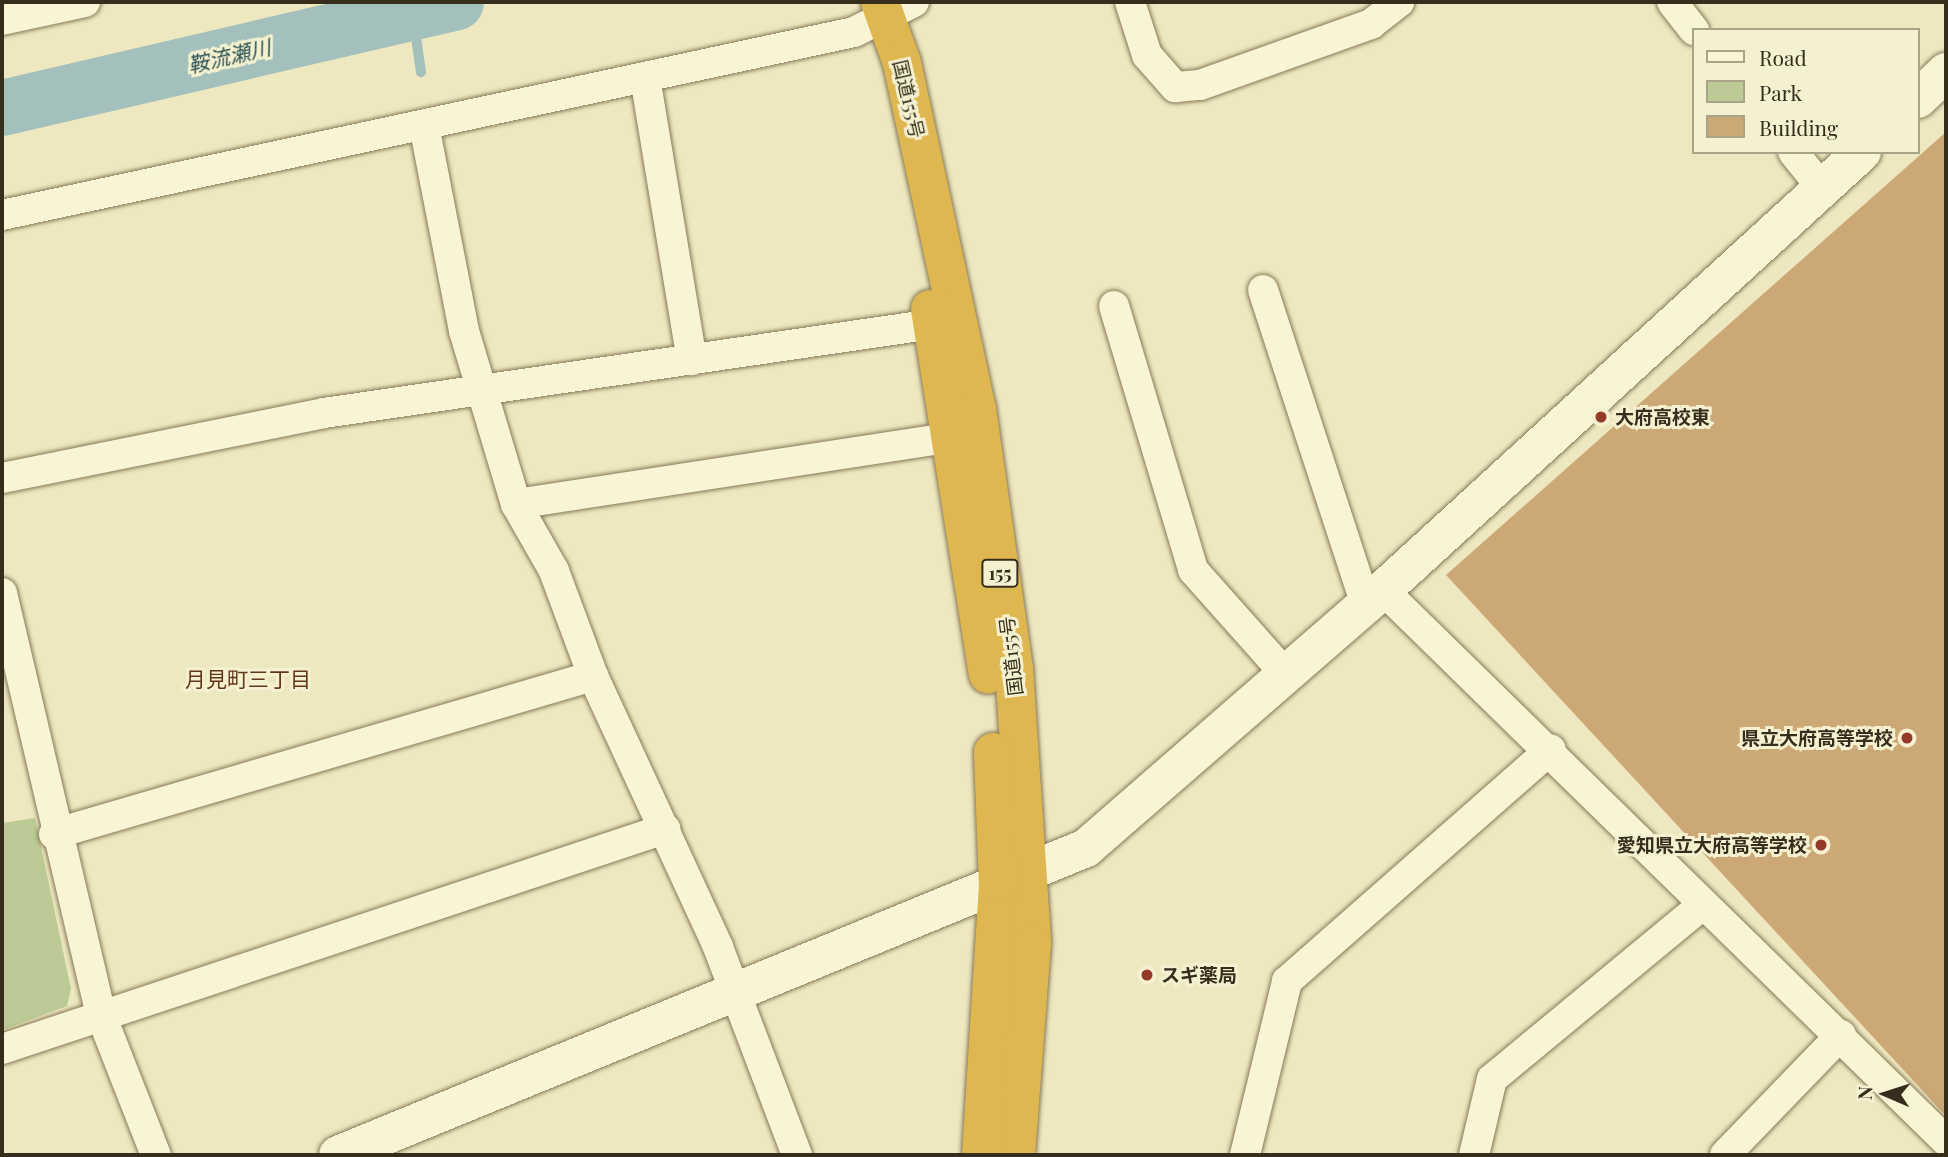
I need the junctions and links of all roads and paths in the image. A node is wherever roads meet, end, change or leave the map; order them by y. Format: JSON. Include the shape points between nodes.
{"nodes":[{"id":1,"x":85,"y":2,"type":"edge"},
{"id":2,"x":1130,"y":2,"type":"edge"},
{"id":3,"x":1399,"y":2,"type":"edge"},
{"id":4,"x":1672,"y":2,"type":"edge"},
{"id":5,"x":887,"y":9,"type":"edge"},
{"id":6,"x":2,"y":20,"type":"edge"},
{"id":7,"x":1692,"y":28,"type":"edge"},
{"id":8,"x":1946,"y":72,"type":"edge"},
{"id":9,"x":645,"y":77,"type":"junction"},
{"id":10,"x":1920,"y":97,"type":"edge"},
{"id":11,"x":424,"y":125,"type":"junction"},
{"id":12,"x":1795,"y":154,"type":"edge"},
{"id":13,"x":1860,"y":154,"type":"edge"},
{"id":14,"x":1823,"y":189,"type":"junction"},
{"id":15,"x":2,"y":215,"type":"edge"},
{"id":16,"x":1263,"y":290,"type":"dead end"},
{"id":17,"x":1114,"y":306,"type":"dead end"},
{"id":18,"x":933,"y":324,"type":"junction"},
{"id":19,"x":692,"y":360,"type":"junction"},
{"id":20,"x":481,"y":392,"type":"junction"},
{"id":21,"x":952,"y":437,"type":"junction"},
{"id":22,"x":2,"y":478,"type":"edge"},
{"id":23,"x":516,"y":504,"type":"junction"},
{"id":24,"x":2,"y":593,"type":"edge"},
{"id":25,"x":1375,"y":597,"type":"junction"},
{"id":26,"x":1287,"y":676,"type":"junction"},
{"id":27,"x":593,"y":677,"type":"junction"},
{"id":28,"x":1551,"y":749,"type":"junction"},
{"id":29,"x":665,"y":829,"type":"junction"},
{"id":30,"x":54,"y":834,"type":"junction"},
{"id":31,"x":1013,"y":881,"type":"junction"},
{"id":32,"x":1701,"y":906,"type":"junction"},
{"id":33,"x":734,"y":991,"type":"junction"},
{"id":34,"x":101,"y":1015,"type":"junction"},
{"id":35,"x":1841,"y":1035,"type":"junction"},
{"id":36,"x":2,"y":1049,"type":"edge"},
{"id":37,"x":1946,"y":1141,"type":"edge"},
{"id":38,"x":156,"y":1155,"type":"edge"},
{"id":39,"x":338,"y":1155,"type":"edge"},
{"id":40,"x":797,"y":1155,"type":"edge"},
{"id":41,"x":981,"y":1155,"type":"edge"},
{"id":42,"x":1016,"y":1155,"type":"edge"},
{"id":43,"x":1245,"y":1155,"type":"edge"},
{"id":44,"x":1474,"y":1155,"type":"edge"},
{"id":45,"x":1725,"y":1155,"type":"edge"}],
"edges":[{"from":1,"to":6,"type":"street"},
{"from":2,"to":3,"type":"street","via":[[1147,55],[1175,87],[1200,85],[1371,24]]},
{"from":4,"to":7,"type":"street"},
{"from":5,"to":9,"type":"street"},
{"from":5,"to":18,"type":"highway","name":"国道155号","number":"155"},
{"from":5,"to":31,"type":"highway","name":"国道155号","number":"155","via":[[977,409],[1014,669]]},
{"from":8,"to":10,"type":"street"},
{"from":9,"to":11,"type":"street"},
{"from":9,"to":19,"type":"street"},
{"from":11,"to":15,"type":"street"},
{"from":11,"to":20,"type":"street"},
{"from":12,"to":14,"type":"street"},
{"from":13,"to":14,"type":"street"},
{"from":14,"to":25,"type":"street"},
{"from":16,"to":25,"type":"street"},
{"from":17,"to":26,"type":"street","via":[[1193,570]]},
{"from":18,"to":19,"type":"street"},
{"from":18,"to":21,"type":"highway","name":"国道155号","number":"155"},
{"from":19,"to":20,"type":"street"},
{"from":20,"to":22,"type":"street","via":[[324,413]]},
{"from":20,"to":23,"type":"street"},
{"from":21,"to":23,"type":"street"},
{"from":21,"to":31,"type":"highway","name":"国道155号","number":"155","via":[[989,678]]},
{"from":23,"to":27,"type":"street","via":[[554,571]]},
{"from":24,"to":30,"type":"street"},
{"from":25,"to":26,"type":"street"},
{"from":25,"to":28,"type":"street"},
{"from":26,"to":31,"type":"street","via":[[1086,848]]},
{"from":27,"to":29,"type":"street"},
{"from":27,"to":30,"type":"street"},
{"from":28,"to":32,"type":"street"},
{"from":28,"to":43,"type":"street","via":[[1287,981]]},
{"from":29,"to":33,"type":"street"},
{"from":29,"to":34,"type":"street"},
{"from":30,"to":34,"type":"street"},
{"from":31,"to":33,"type":"street"},
{"from":31,"to":41,"type":"highway","name":"国道155号","number":"155"},
{"from":31,"to":42,"type":"highway","name":"国道155号","number":"155","via":[[1032,943]]},
{"from":32,"to":35,"type":"street"},
{"from":32,"to":44,"type":"street","via":[[1492,1079]]},
{"from":33,"to":39,"type":"street"},
{"from":33,"to":40,"type":"street"},
{"from":34,"to":36,"type":"street"},
{"from":34,"to":38,"type":"street"},
{"from":35,"to":37,"type":"street"},
{"from":35,"to":45,"type":"street"}]}
